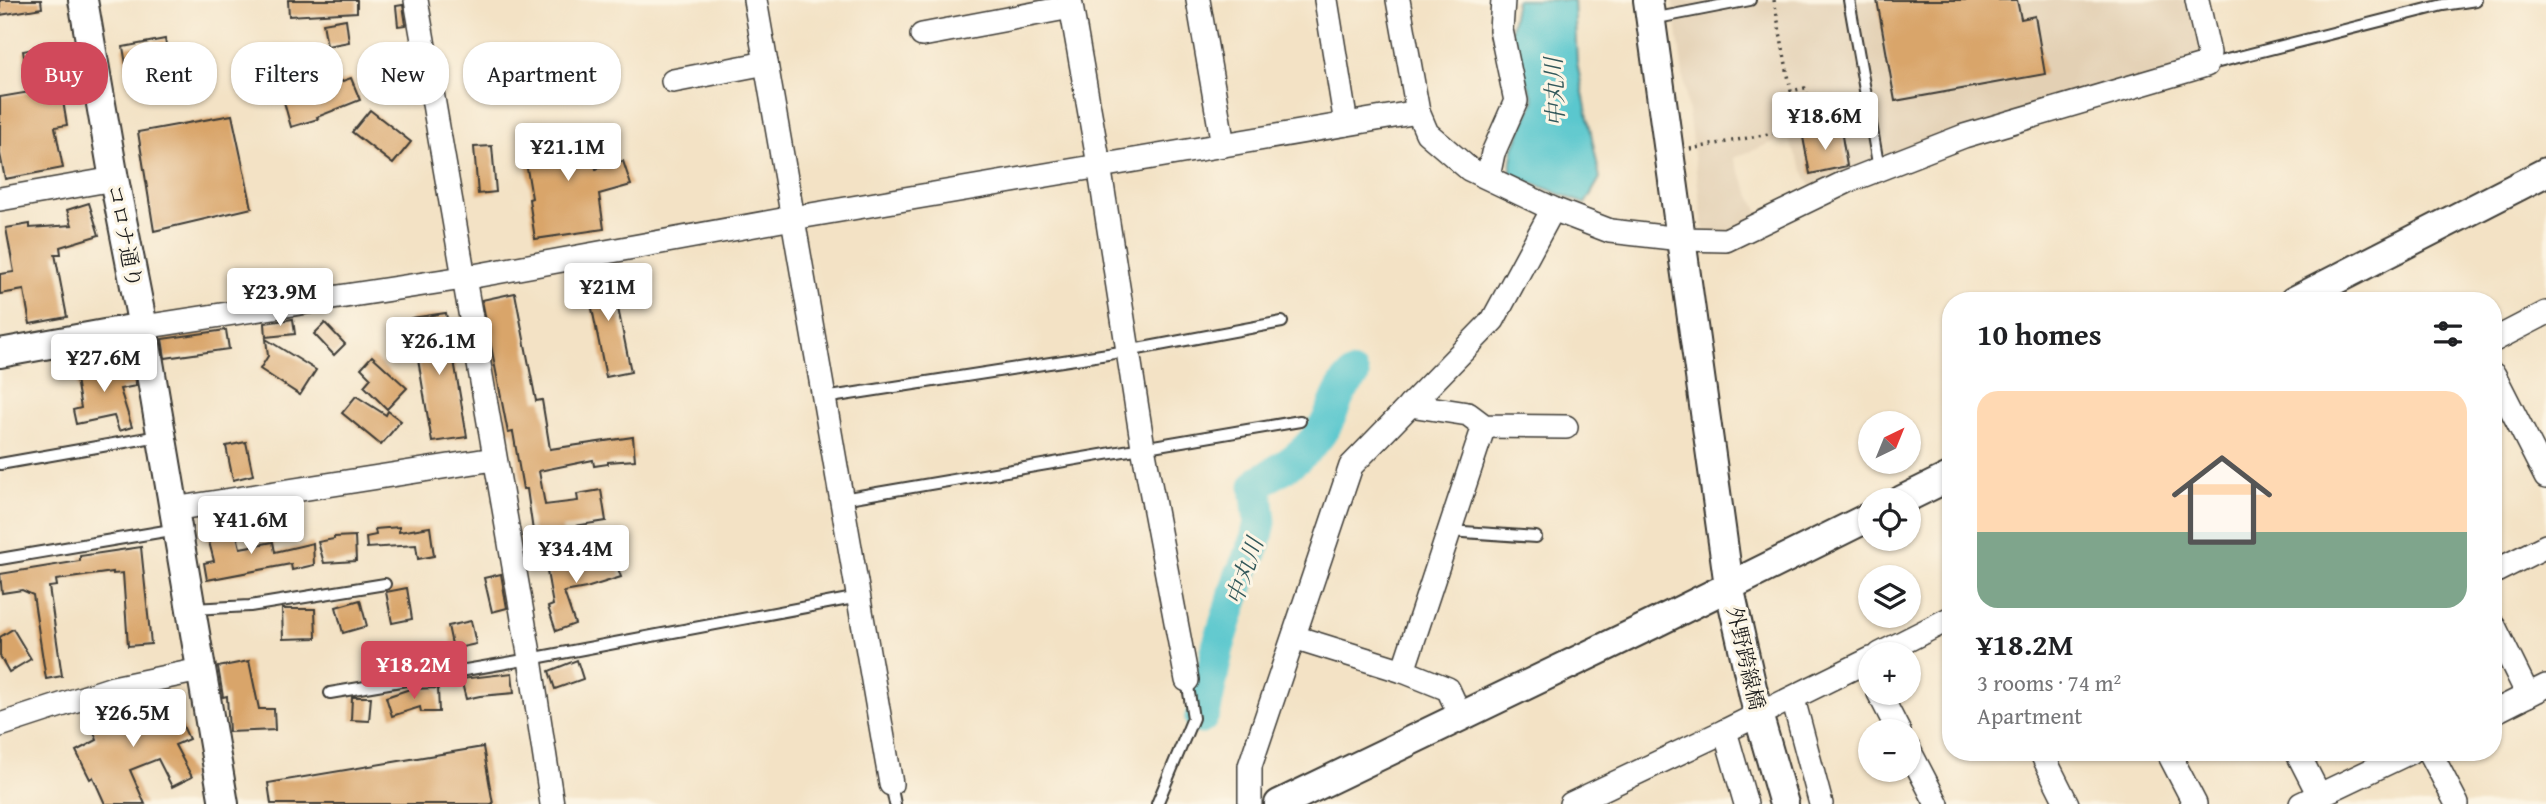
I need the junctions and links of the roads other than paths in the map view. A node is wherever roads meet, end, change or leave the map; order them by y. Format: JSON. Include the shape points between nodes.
{"nodes":[{"id":1,"x":83,"y":0,"type":"edge"},
{"id":2,"x":416,"y":0,"type":"edge"},
{"id":3,"x":755,"y":0,"type":"edge"},
{"id":4,"x":1198,"y":0,"type":"edge"},
{"id":5,"x":1326,"y":0,"type":"edge"},
{"id":6,"x":1398,"y":0,"type":"edge"},
{"id":7,"x":1503,"y":0,"type":"edge"},
{"id":8,"x":1750,"y":0,"type":"edge"},
{"id":9,"x":1849,"y":0,"type":"edge"},
{"id":10,"x":2197,"y":0,"type":"edge"},
{"id":11,"x":2473,"y":0,"type":"edge"},
{"id":12,"x":1070,"y":4,"type":"edge"},
{"id":13,"x":1649,"y":10,"type":"edge"},
{"id":14,"x":922,"y":35,"type":"dead end"},
{"id":15,"x":766,"y":63,"type":"junction"},
{"id":16,"x":2206,"y":65,"type":"junction"},
{"id":17,"x":673,"y":81,"type":"dead end"},
{"id":18,"x":1418,"y":112,"type":"junction"},
{"id":19,"x":1346,"y":124,"type":"junction"},
{"id":20,"x":1223,"y":145,"type":"junction"},
{"id":21,"x":1099,"y":165,"type":"junction"},
{"id":22,"x":1879,"y":170,"type":"junction"},
{"id":23,"x":2546,"y":172,"type":"edge"},
{"id":24,"x":1488,"y":177,"type":"junction"},
{"id":25,"x":114,"y":179,"type":"junction"},
{"id":26,"x":0,"y":199,"type":"edge"},
{"id":27,"x":1553,"y":209,"type":"junction"},
{"id":28,"x":793,"y":218,"type":"junction"},
{"id":29,"x":1681,"y":239,"type":"junction"},
{"id":30,"x":463,"y":278,"type":"junction"},
{"id":31,"x":2312,"y":292,"type":"edge"},
{"id":32,"x":2546,"y":313,"type":"edge"},
{"id":33,"x":1282,"y":322,"type":"dead end"},
{"id":34,"x":143,"y":327,"type":"junction"},
{"id":35,"x":2502,"y":336,"type":"edge"},
{"id":36,"x":1128,"y":351,"type":"junction"},
{"id":37,"x":0,"y":353,"type":"edge"},
{"id":38,"x":2502,"y":391,"type":"edge"},
{"id":39,"x":824,"y":398,"type":"junction"},
{"id":40,"x":1410,"y":405,"type":"junction"},
{"id":41,"x":1300,"y":421,"type":"dead end"},
{"id":42,"x":1484,"y":426,"type":"junction"},
{"id":43,"x":1566,"y":426,"type":"dead end"},
{"id":44,"x":160,"y":436,"type":"junction"},
{"id":45,"x":1143,"y":447,"type":"junction"},
{"id":46,"x":494,"y":459,"type":"junction"},
{"id":47,"x":0,"y":464,"type":"edge"},
{"id":48,"x":2546,"y":477,"type":"edge"},
{"id":49,"x":1942,"y":480,"type":"edge"},
{"id":50,"x":1921,"y":491,"type":"edge"},
{"id":51,"x":842,"y":499,"type":"junction"},
{"id":52,"x":175,"y":519,"type":"junction"},
{"id":53,"x":1858,"y":522,"type":"edge"},
{"id":54,"x":1450,"y":531,"type":"junction"},
{"id":55,"x":1536,"y":537,"type":"dead end"},
{"id":56,"x":2546,"y":546,"type":"edge"},
{"id":57,"x":0,"y":559,"type":"edge"},
{"id":58,"x":2502,"y":568,"type":"edge"},
{"id":59,"x":385,"y":584,"type":"dead end"},
{"id":60,"x":1729,"y":586,"type":"junction"},
{"id":61,"x":859,"y":597,"type":"junction"},
{"id":62,"x":189,"y":609,"type":"junction"},
{"id":63,"x":1942,"y":623,"type":"edge"},
{"id":64,"x":1294,"y":637,"type":"junction"},
{"id":65,"x":2502,"y":638,"type":"edge"},
{"id":66,"x":1908,"y":642,"type":"edge"},
{"id":67,"x":530,"y":659,"type":"junction"},
{"id":68,"x":1858,"y":669,"type":"edge"},
{"id":69,"x":200,"y":670,"type":"junction"},
{"id":70,"x":1404,"y":671,"type":"junction"},
{"id":71,"x":1186,"y":680,"type":"joint"},
{"id":72,"x":2537,"y":690,"type":"edge"},
{"id":73,"x":330,"y":693,"type":"dead end"},
{"id":74,"x":1793,"y":699,"type":"junction"},
{"id":75,"x":2502,"y":708,"type":"edge"},
{"id":76,"x":1461,"y":717,"type":"junction"},
{"id":77,"x":1760,"y":722,"type":"junction"},
{"id":78,"x":0,"y":725,"type":"edge"},
{"id":79,"x":1725,"y":732,"type":"junction"},
{"id":80,"x":2046,"y":761,"type":"edge"},
{"id":81,"x":2173,"y":761,"type":"edge"},
{"id":82,"x":2299,"y":761,"type":"edge"},
{"id":83,"x":2391,"y":761,"type":"edge"},
{"id":84,"x":2435,"y":761,"type":"edge"},
{"id":85,"x":1921,"y":773,"type":"edge"},
{"id":86,"x":893,"y":794,"type":"edge"},
{"id":87,"x":2310,"y":800,"type":"edge"},
{"id":88,"x":223,"y":804,"type":"edge"},
{"id":89,"x":552,"y":804,"type":"edge"},
{"id":90,"x":1157,"y":804,"type":"edge"},
{"id":91,"x":1250,"y":804,"type":"edge"},
{"id":92,"x":1279,"y":804,"type":"edge"},
{"id":93,"x":1571,"y":804,"type":"edge"},
{"id":94,"x":1745,"y":804,"type":"edge"},
{"id":95,"x":1784,"y":804,"type":"edge"},
{"id":96,"x":1821,"y":804,"type":"edge"},
{"id":97,"x":1937,"y":804,"type":"edge"},
{"id":98,"x":2067,"y":804,"type":"edge"},
{"id":99,"x":2195,"y":804,"type":"edge"},
{"id":100,"x":2457,"y":804,"type":"edge"}],
"edges":[{"from":1,"to":25,"type":"street","name":"コロナ通り"},
{"from":2,"to":30,"type":"street"},
{"from":3,"to":15,"type":"street"},
{"from":4,"to":20,"type":"street"},
{"from":5,"to":19,"type":"street"},
{"from":6,"to":18,"type":"street"},
{"from":7,"to":24,"type":"street","via":[[1501,30],[1516,101],[1493,153]]},
{"from":8,"to":13,"type":"lane"},
{"from":9,"to":22,"type":"lane"},
{"from":10,"to":16,"type":"street","via":[[2209,52]]},
{"from":11,"to":16,"type":"lane"},
{"from":12,"to":14,"type":"street"},
{"from":12,"to":21,"type":"street"},
{"from":13,"to":29,"type":"street","name":"外野跨線橋"},
{"from":15,"to":17,"type":"street"},
{"from":15,"to":28,"type":"street"},
{"from":16,"to":22,"type":"street","via":[[1964,136]]},
{"from":18,"to":19,"type":"street"},
{"from":18,"to":24,"type":"street","via":[[1427,133],[1469,169]]},
{"from":19,"to":20,"type":"street"},
{"from":20,"to":21,"type":"street"},
{"from":21,"to":28,"type":"street"},
{"from":21,"to":36,"type":"street"},
{"from":22,"to":29,"type":"street","via":[[1726,240]]},
{"from":23,"to":31,"type":"street"},
{"from":24,"to":27,"type":"street"},
{"from":25,"to":26,"type":"street"},
{"from":25,"to":34,"type":"street","name":"コロナ通り"},
{"from":27,"to":29,"type":"street","via":[[1611,231]]},
{"from":27,"to":40,"type":"street","via":[[1493,320]]},
{"from":28,"to":30,"type":"street"},
{"from":28,"to":39,"type":"street"},
{"from":29,"to":60,"type":"street","name":"外野跨線橋"},
{"from":30,"to":34,"type":"street"},
{"from":30,"to":46,"type":"street"},
{"from":32,"to":35,"type":"street"},
{"from":33,"to":36,"type":"lane"},
{"from":34,"to":37,"type":"street"},
{"from":34,"to":44,"type":"street","name":"コロナ通り"},
{"from":36,"to":39,"type":"lane"},
{"from":36,"to":45,"type":"street"},
{"from":38,"to":48,"type":"street"},
{"from":39,"to":51,"type":"street"},
{"from":40,"to":42,"type":"street","via":[[1468,414]]},
{"from":40,"to":64,"type":"street","via":[[1351,467]]},
{"from":41,"to":45,"type":"lane"},
{"from":42,"to":43,"type":"street"},
{"from":42,"to":54,"type":"street"},
{"from":44,"to":47,"type":"lane"},
{"from":44,"to":52,"type":"street","name":"コロナ通り"},
{"from":45,"to":51,"type":"lane"},
{"from":45,"to":71,"type":"street"},
{"from":46,"to":52,"type":"street"},
{"from":46,"to":67,"type":"street"},
{"from":49,"to":50,"type":"street"},
{"from":51,"to":61,"type":"street"},
{"from":52,"to":57,"type":"lane"},
{"from":52,"to":62,"type":"street","name":"コロナ通り"},
{"from":53,"to":60,"type":"street"},
{"from":54,"to":55,"type":"lane"},
{"from":54,"to":70,"type":"street"},
{"from":56,"to":58,"type":"street"},
{"from":59,"to":62,"type":"lane","via":[[250,606]]},
{"from":60,"to":76,"type":"street"},
{"from":60,"to":77,"type":"street","name":"外野跨線橋"},
{"from":61,"to":67,"type":"lane"},
{"from":61,"to":86,"type":"street"},
{"from":62,"to":69,"type":"street","name":"コロナ通り"},
{"from":63,"to":66,"type":"street"},
{"from":64,"to":70,"type":"street"},
{"from":64,"to":91,"type":"street","via":[[1250,766]]},
{"from":65,"to":72,"type":"street"},
{"from":67,"to":73,"type":"lane"},
{"from":67,"to":89,"type":"street"},
{"from":68,"to":74,"type":"street"},
{"from":69,"to":78,"type":"street","via":[[113,688]]},
{"from":69,"to":88,"type":"street","name":"コロナ通り"},
{"from":70,"to":76,"type":"street","via":[[1448,690]]},
{"from":71,"to":90,"type":"lane","via":[[1193,718]]},
{"from":72,"to":75,"type":"street"},
{"from":74,"to":77,"type":"street"},
{"from":74,"to":96,"type":"street"},
{"from":76,"to":92,"type":"street"},
{"from":77,"to":79,"type":"street"},
{"from":77,"to":95,"type":"street","name":"外野跨線橋"},
{"from":79,"to":93,"type":"street"},
{"from":79,"to":94,"type":"street"},
{"from":80,"to":98,"type":"street"},
{"from":81,"to":99,"type":"street"},
{"from":82,"to":87,"type":"street"},
{"from":83,"to":87,"type":"street"},
{"from":84,"to":100,"type":"street"},
{"from":85,"to":97,"type":"street"}]}
